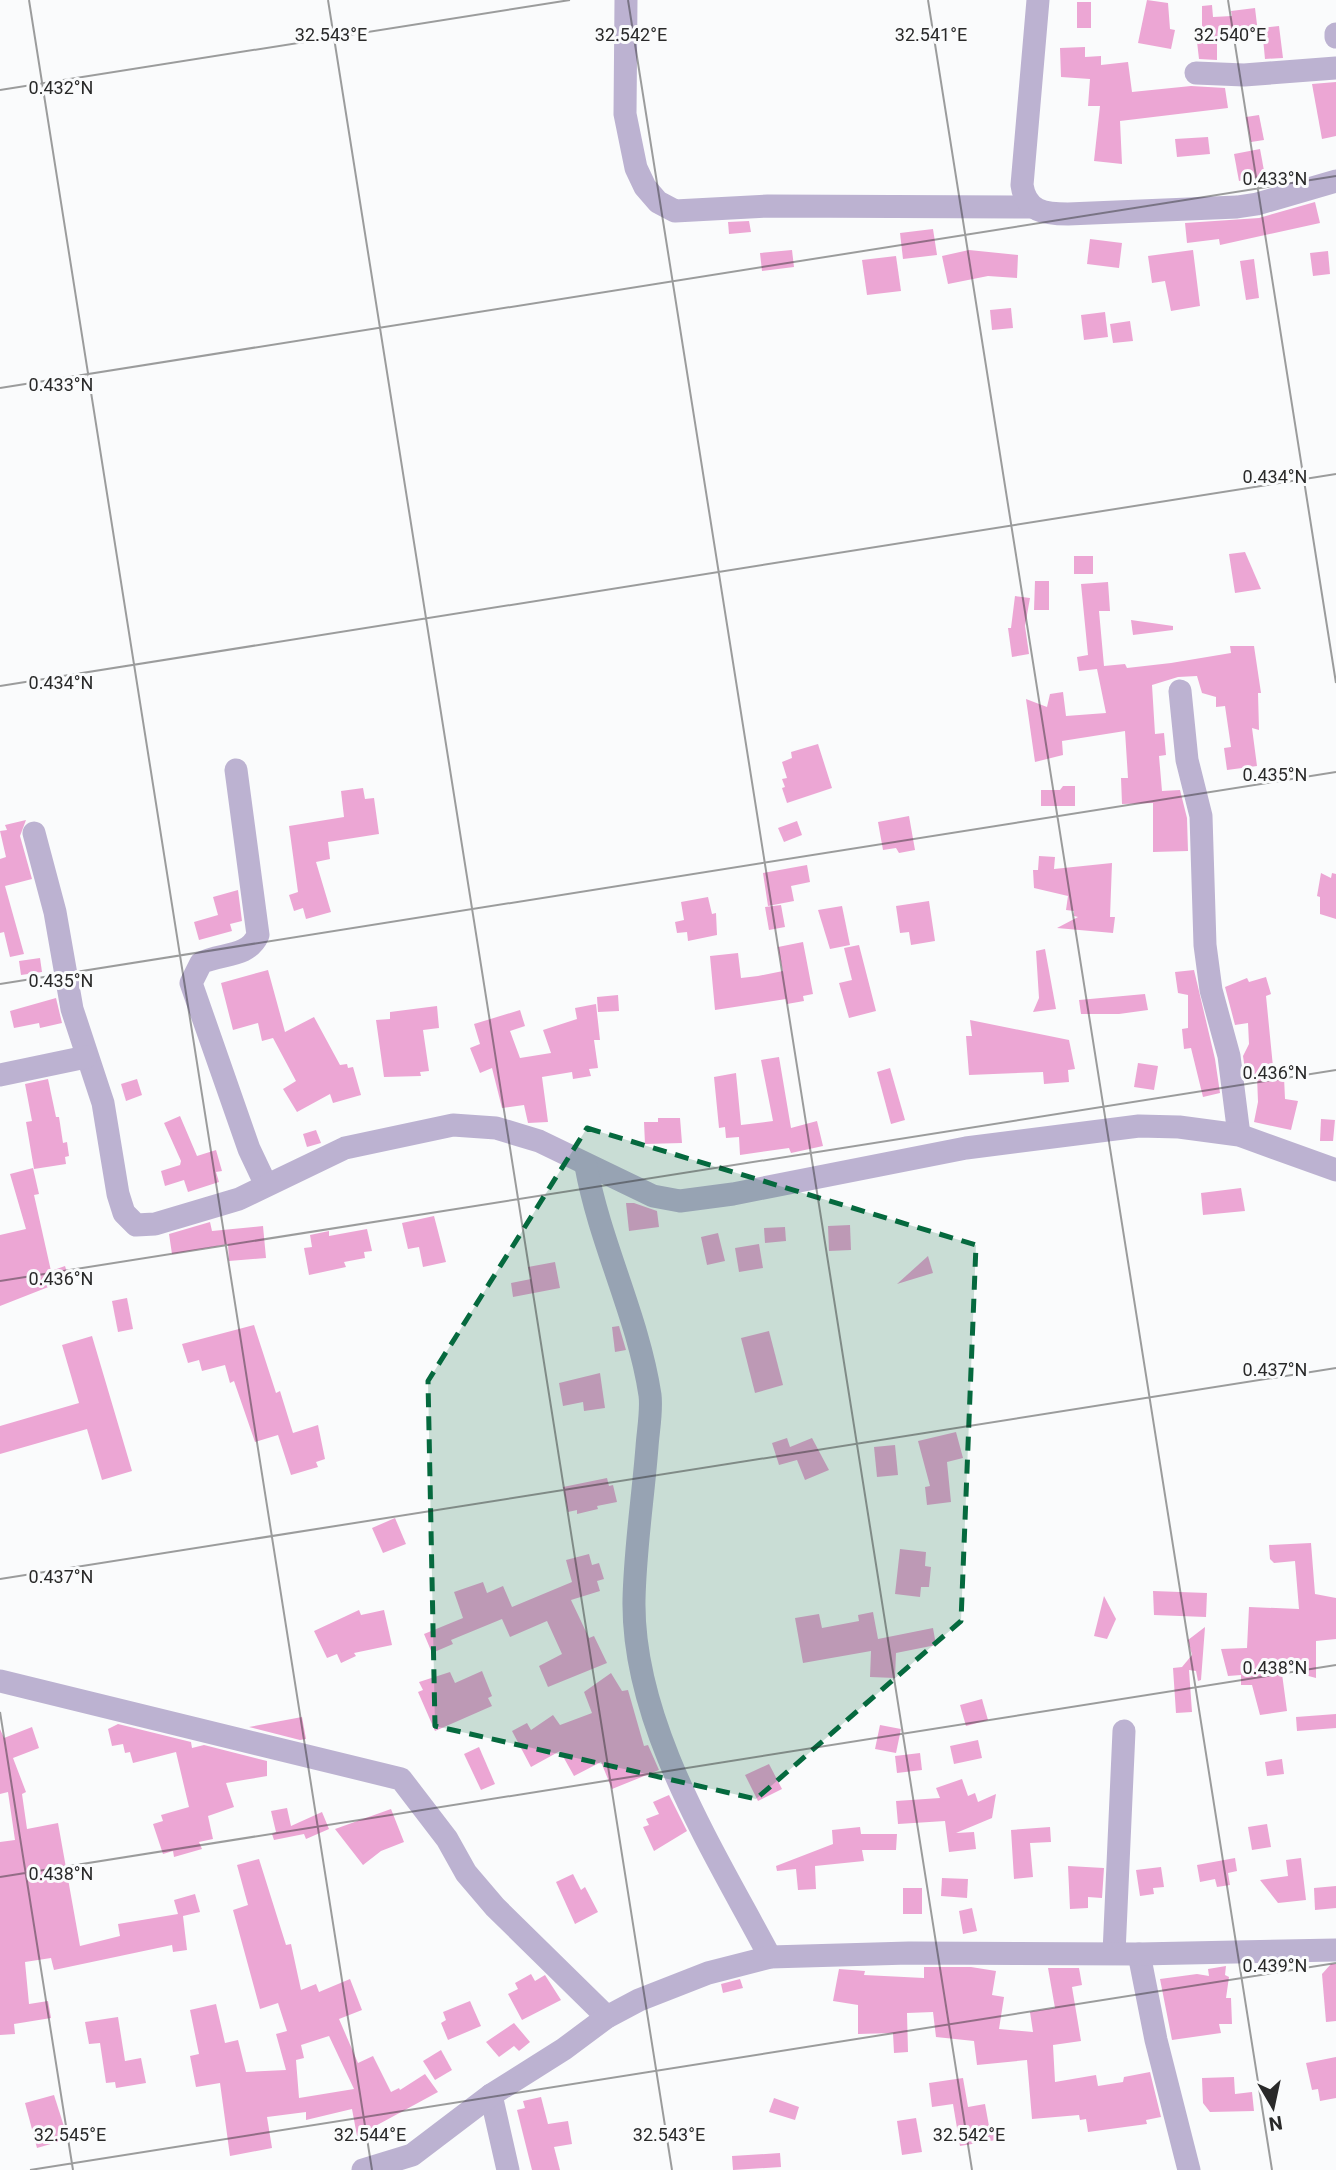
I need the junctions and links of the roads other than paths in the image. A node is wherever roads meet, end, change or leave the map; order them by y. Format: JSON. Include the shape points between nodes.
{"nodes":[{"id":1,"x":626,"y":0,"type":"edge"},
{"id":2,"x":1038,"y":0,"type":"edge"},
{"id":3,"x":1336,"y":68,"type":"edge"},
{"id":4,"x":1196,"y":73,"type":"dead end"},
{"id":5,"x":1336,"y":181,"type":"edge"},
{"id":6,"x":1031,"y":207,"type":"junction"},
{"id":7,"x":1180,"y":691,"type":"dead end"},
{"id":8,"x":236,"y":770,"type":"dead end"},
{"id":9,"x":34,"y":833,"type":"dead end"},
{"id":10,"x":86,"y":1057,"type":"junction"},
{"id":11,"x":0,"y":1075,"type":"edge"},
{"id":12,"x":1239,"y":1136,"type":"junction"},
{"id":13,"x":586,"y":1166,"type":"junction"},
{"id":14,"x":1336,"y":1170,"type":"edge"},
{"id":15,"x":266,"y":1185,"type":"junction"},
{"id":16,"x":0,"y":1681,"type":"edge"},
{"id":17,"x":1124,"y":1731,"type":"dead end"},
{"id":18,"x":1336,"y":1950,"type":"edge"},
{"id":19,"x":1114,"y":1954,"type":"junction"},
{"id":20,"x":1139,"y":1954,"type":"junction"},
{"id":21,"x":770,"y":1957,"type":"junction"},
{"id":22,"x":607,"y":2017,"type":"junction"},
{"id":23,"x":491,"y":2095,"type":"junction"},
{"id":24,"x":363,"y":2170,"type":"edge"},
{"id":25,"x":508,"y":2170,"type":"edge"},
{"id":26,"x":1189,"y":2170,"type":"edge"}],
"edges":[{"from":1,"to":6,"type":"street","via":[[625,114],[636,168],[658,202],[676,211],[768,206]]},
{"from":2,"to":6,"type":"street","via":[[1022,186]]},
{"from":3,"to":4,"type":"street","via":[[1244,75]]},
{"from":5,"to":6,"type":"street","via":[[1237,207],[1068,214],[1045,214]]},
{"from":7,"to":12,"type":"street","via":[[1187,760],[1201,816],[1205,945],[1211,990],[1229,1056]]},
{"from":8,"to":15,"type":"street","via":[[258,935],[254,945],[242,952],[201,963],[191,983]]},
{"from":9,"to":10,"type":"street"},
{"from":10,"to":11,"type":"street"},
{"from":10,"to":15,"type":"street","via":[[95,1071],[113,1168],[129,1221],[155,1224],[239,1199]]},
{"from":12,"to":13,"type":"street","via":[[1179,1126],[1139,1126],[966,1148],[680,1201],[653,1196]]},
{"from":12,"to":14,"type":"street"},
{"from":13,"to":15,"type":"street","via":[[496,1128],[453,1125],[345,1147]]},
{"from":13,"to":21,"type":"street","via":[[594,1210],[643,1357],[650,1399],[634,1600],[635,1642],[647,1696],[706,1838]]},
{"from":16,"to":22,"type":"street","via":[[401,1779],[495,1907]]},
{"from":17,"to":19,"type":"street"},
{"from":18,"to":20,"type":"street"},
{"from":19,"to":20,"type":"street"},
{"from":19,"to":21,"type":"street"},
{"from":20,"to":26,"type":"street"},
{"from":21,"to":22,"type":"street","via":[[708,1973]]},
{"from":22,"to":23,"type":"street"},
{"from":23,"to":24,"type":"street","via":[[412,2155]]},
{"from":23,"to":25,"type":"street"}]}
